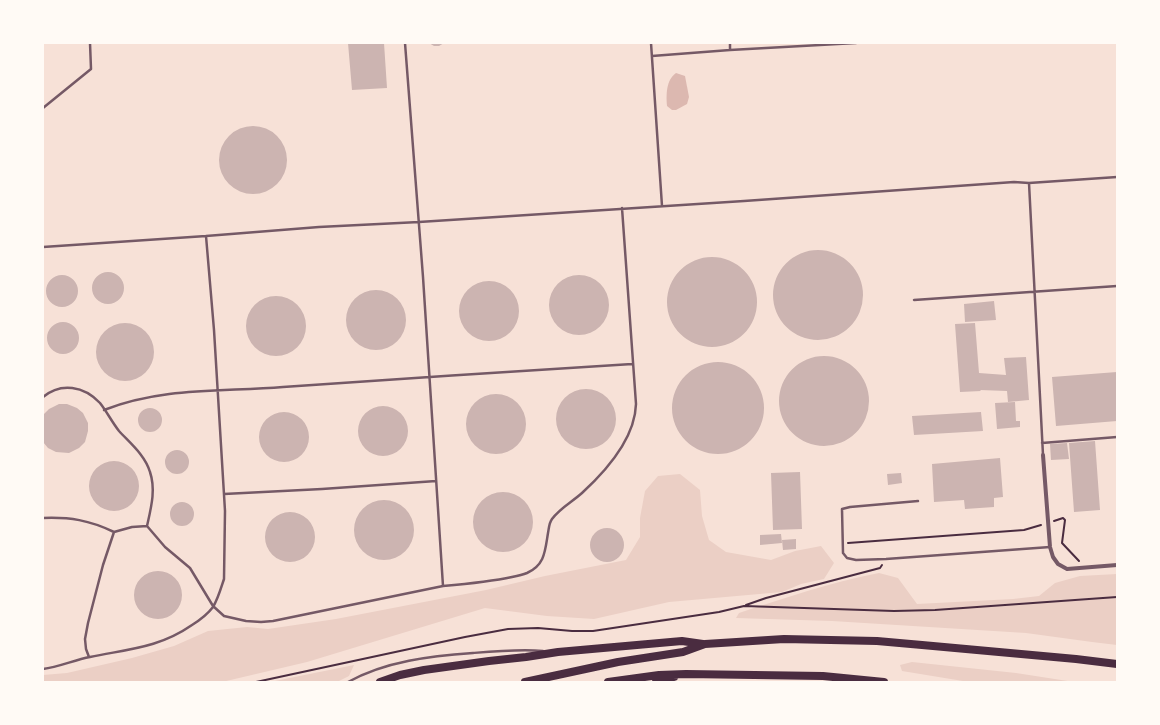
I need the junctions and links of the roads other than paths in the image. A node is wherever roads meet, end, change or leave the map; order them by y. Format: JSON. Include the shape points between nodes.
{"nodes":[{"id":1,"x":90,"y":43,"type":"edge"},
{"id":2,"x":405,"y":43,"type":"edge"},
{"id":3,"x":651,"y":43,"type":"edge"},
{"id":4,"x":730,"y":43,"type":"edge"},
{"id":5,"x":856,"y":43,"type":"edge"},
{"id":6,"x":817,"y":44,"type":"edge"},
{"id":7,"x":730,"y":50,"type":"junction"},
{"id":8,"x":652,"y":56,"type":"junction"},
{"id":9,"x":43,"y":108,"type":"edge"},
{"id":10,"x":1117,"y":177,"type":"edge"},
{"id":11,"x":1029,"y":183,"type":"junction"},
{"id":12,"x":662,"y":206,"type":"junction"},
{"id":13,"x":622,"y":208,"type":"junction"},
{"id":14,"x":419,"y":222,"type":"junction"},
{"id":15,"x":206,"y":236,"type":"junction"},
{"id":16,"x":43,"y":247,"type":"edge"},
{"id":17,"x":1117,"y":286,"type":"edge"},
{"id":18,"x":1034,"y":293,"type":"junction"},
{"id":19,"x":914,"y":300,"type":"dead end"},
{"id":20,"x":632,"y":364,"type":"junction"},
{"id":21,"x":429,"y":376,"type":"junction"},
{"id":22,"x":217,"y":390,"type":"junction"},
{"id":23,"x":43,"y":397,"type":"edge"},
{"id":24,"x":104,"y":410,"type":"junction"},
{"id":25,"x":1117,"y":437,"type":"edge"},
{"id":26,"x":1042,"y":443,"type":"junction"},
{"id":27,"x":1043,"y":455,"type":"joint"},
{"id":28,"x":436,"y":481,"type":"junction"},
{"id":29,"x":224,"y":494,"type":"junction"},
{"id":30,"x":918,"y":501,"type":"dead end"},
{"id":31,"x":43,"y":518,"type":"edge"},
{"id":32,"x":147,"y":526,"type":"junction"},
{"id":33,"x":114,"y":532,"type":"junction"},
{"id":34,"x":1050,"y":547,"type":"junction"},
{"id":35,"x":1117,"y":565,"type":"edge"},
{"id":36,"x":443,"y":586,"type":"junction"},
{"id":37,"x":213,"y":606,"type":"junction"},
{"id":38,"x":705,"y":644,"type":"junction"},
{"id":39,"x":558,"y":652,"type":"junction"},
{"id":40,"x":89,"y":657,"type":"junction"},
{"id":41,"x":1117,"y":664,"type":"edge"},
{"id":42,"x":43,"y":669,"type":"edge"},
{"id":43,"x":686,"y":674,"type":"junction"},
{"id":44,"x":348,"y":682,"type":"edge"},
{"id":45,"x":380,"y":682,"type":"edge"},
{"id":46,"x":525,"y":682,"type":"edge"},
{"id":47,"x":608,"y":682,"type":"edge"},
{"id":48,"x":656,"y":682,"type":"edge"},
{"id":49,"x":884,"y":682,"type":"edge"}],
"edges":[{"from":1,"to":9,"type":"lane","via":[[91,69]]},
{"from":2,"to":14,"type":"lane"},
{"from":3,"to":8,"type":"lane"},
{"from":4,"to":7,"type":"lane"},
{"from":5,"to":6,"type":"lane"},
{"from":6,"to":7,"type":"lane"},
{"from":7,"to":8,"type":"lane"},
{"from":8,"to":12,"type":"lane"},
{"from":10,"to":11,"type":"lane"},
{"from":11,"to":12,"type":"lane"},
{"from":11,"to":18,"type":"lane"},
{"from":12,"to":13,"type":"lane"},
{"from":13,"to":14,"type":"lane"},
{"from":13,"to":20,"type":"lane"},
{"from":14,"to":15,"type":"lane"},
{"from":14,"to":21,"type":"lane"},
{"from":15,"to":16,"type":"lane"},
{"from":15,"to":22,"type":"lane"},
{"from":17,"to":18,"type":"lane"},
{"from":18,"to":19,"type":"lane"},
{"from":18,"to":26,"type":"lane"},
{"from":20,"to":21,"type":"lane"},
{"from":20,"to":36,"type":"lane","via":[[636,416],[630,431],[619,451],[598,477],[551,520],[543,558],[539,565],[526,574],[500,580]]},
{"from":21,"to":22,"type":"lane","via":[[281,388]]},
{"from":21,"to":28,"type":"lane"},
{"from":22,"to":24,"type":"lane","via":[[157,395]]},
{"from":22,"to":29,"type":"lane"},
{"from":23,"to":24,"type":"lane","via":[[55,389],[77,389],[93,397]]},
{"from":24,"to":32,"type":"lane","via":[[140,454],[149,470],[152,479],[152,505]]},
{"from":25,"to":26,"type":"lane"},
{"from":26,"to":27,"type":"lane"},
{"from":27,"to":34,"type":"street"},
{"from":28,"to":29,"type":"lane"},
{"from":28,"to":36,"type":"lane"},
{"from":29,"to":37,"type":"lane","via":[[224,579]]},
{"from":30,"to":34,"type":"lane","via":[[850,507],[842,510],[844,553],[847,558],[886,559]]},
{"from":31,"to":33,"type":"lane","via":[[76,519],[100,525]]},
{"from":32,"to":33,"type":"lane"},
{"from":32,"to":37,"type":"lane","via":[[165,547],[190,568]]},
{"from":33,"to":40,"type":"lane","via":[[88,623],[85,639]]},
{"from":34,"to":35,"type":"street","via":[[1053,558],[1067,569]]},
{"from":36,"to":37,"type":"lane","via":[[273,621],[246,621],[224,616]]},
{"from":37,"to":40,"type":"lane","via":[[204,617],[164,641]]},
{"from":38,"to":39,"type":"highway","via":[[682,641]]},
{"from":38,"to":41,"type":"highway","via":[[784,639],[877,641]]},
{"from":38,"to":46,"type":"highway","via":[[683,652],[618,662]]},
{"from":39,"to":44,"type":"lane","via":[[517,649],[452,654],[391,665]]},
{"from":39,"to":45,"type":"highway","via":[[424,670]]},
{"from":40,"to":42,"type":"lane"},
{"from":43,"to":47,"type":"highway","via":[[659,674]]},
{"from":43,"to":48,"type":"highway"},
{"from":43,"to":49,"type":"highway","via":[[823,676]]}]}
